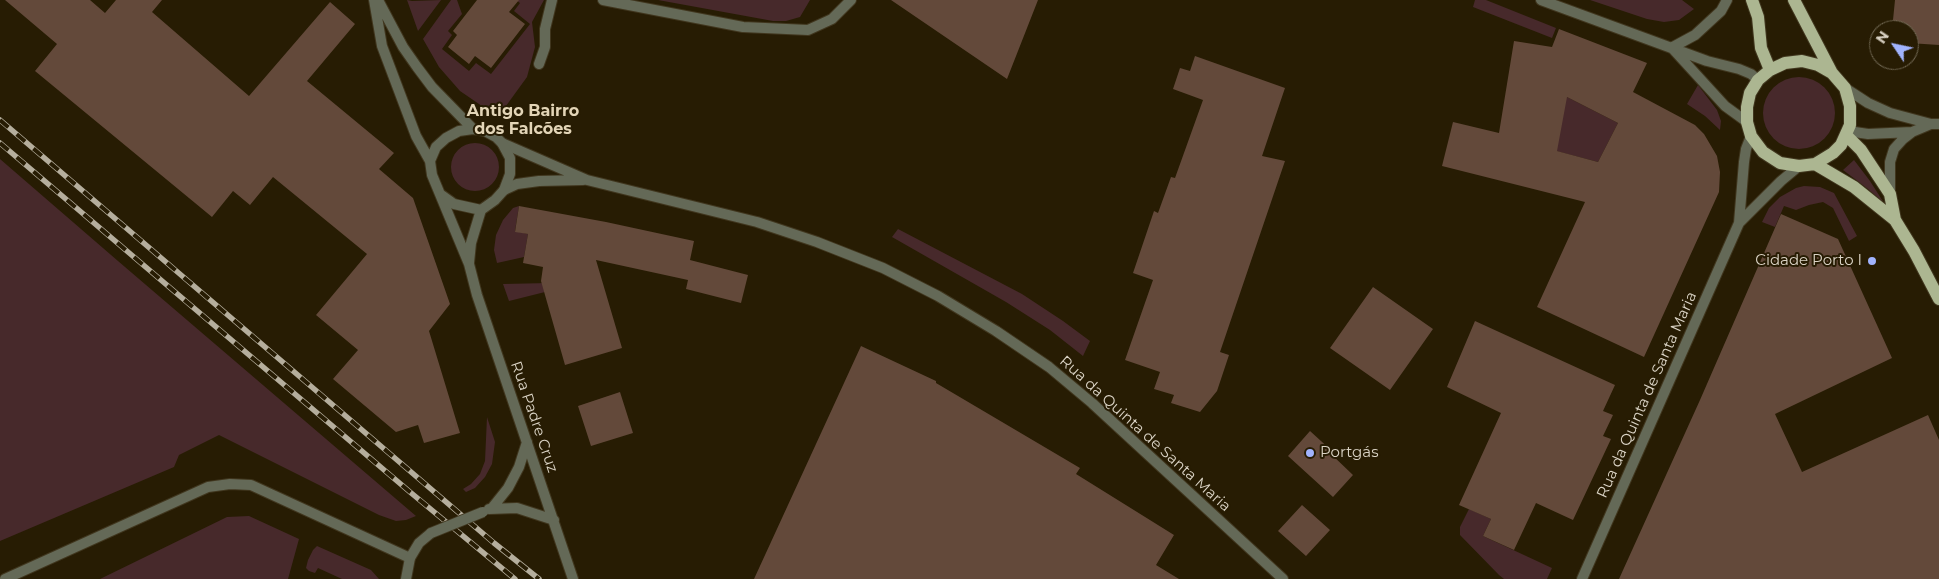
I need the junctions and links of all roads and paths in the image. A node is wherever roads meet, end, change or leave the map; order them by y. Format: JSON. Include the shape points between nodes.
{"nodes":[{"id":1,"x":376,"y":0,"type":"edge"},
{"id":2,"x":552,"y":0,"type":"edge"},
{"id":3,"x":603,"y":0,"type":"edge"},
{"id":4,"x":850,"y":0,"type":"edge"},
{"id":5,"x":1541,"y":0,"type":"edge"},
{"id":6,"x":1726,"y":0,"type":"edge"},
{"id":7,"x":1752,"y":0,"type":"edge"},
{"id":8,"x":1794,"y":0,"type":"edge"},
{"id":9,"x":1671,"y":48,"type":"junction"},
{"id":10,"x":539,"y":64,"type":"dead end"},
{"id":11,"x":1770,"y":70,"type":"junction"},
{"id":12,"x":1832,"y":73,"type":"junction"},
{"id":13,"x":1758,"y":80,"type":"junction"},
{"id":14,"x":1845,"y":88,"type":"junction"},
{"id":15,"x":1747,"y":122,"type":"junction"},
{"id":16,"x":1935,"y":124,"type":"edge"},
{"id":17,"x":474,"y":129,"type":"junction"},
{"id":18,"x":1912,"y":132,"type":"junction"},
{"id":19,"x":1847,"y":133,"type":"junction"},
{"id":20,"x":1751,"y":136,"type":"junction"},
{"id":21,"x":502,"y":143,"type":"junction"},
{"id":22,"x":430,"y":161,"type":"junction"},
{"id":23,"x":1815,"y":164,"type":"junction"},
{"id":24,"x":1799,"y":166,"type":"junction"},
{"id":25,"x":587,"y":180,"type":"junction"},
{"id":26,"x":504,"y":190,"type":"junction"},
{"id":27,"x":440,"y":194,"type":"junction"},
{"id":28,"x":1890,"y":194,"type":"junction"},
{"id":29,"x":481,"y":210,"type":"junction"},
{"id":30,"x":1895,"y":220,"type":"junction"},
{"id":31,"x":1739,"y":223,"type":"junction"},
{"id":32,"x":469,"y":264,"type":"junction"},
{"id":33,"x":1939,"y":299,"type":"edge"},
{"id":34,"x":527,"y":442,"type":"junction"},
{"id":35,"x":488,"y":510,"type":"junction"},
{"id":36,"x":554,"y":520,"type":"junction"},
{"id":37,"x":410,"y":558,"type":"junction"},
{"id":38,"x":5,"y":579,"type":"edge"},
{"id":39,"x":406,"y":579,"type":"edge"},
{"id":40,"x":574,"y":579,"type":"edge"},
{"id":41,"x":1283,"y":579,"type":"edge"},
{"id":42,"x":1582,"y":579,"type":"edge"}],
"edges":[{"from":1,"to":17,"type":"street","name":"Rua Padre Cruz","via":[[403,47],[432,87]]},
{"from":1,"to":22,"type":"street","name":"Rua Padre Cruz","via":[[382,46],[416,136]]},
{"from":2,"to":10,"type":"street"},
{"from":3,"to":4,"type":"street","via":[[743,27],[808,30],[832,19]]},
{"from":5,"to":9,"type":"street"},
{"from":6,"to":9,"type":"street","via":[[1721,11],[1695,35]]},
{"from":7,"to":11,"type":"main road","via":[[1758,17],[1761,48]]},
{"from":8,"to":12,"type":"main road"},
{"from":9,"to":13,"type":"street","via":[[1739,69]]},
{"from":9,"to":15,"type":"street","via":[[1725,106]]},
{"from":11,"to":12,"type":"main road","via":[[1785,63],[1802,61]]},
{"from":11,"to":13,"type":"main road"},
{"from":12,"to":14,"type":"main road"},
{"from":13,"to":15,"type":"main road","via":[[1750,93]]},
{"from":14,"to":16,"type":"street","via":[[1890,113]]},
{"from":14,"to":19,"type":"main road","via":[[1850,106]]},
{"from":15,"to":20,"type":"main road"},
{"from":16,"to":18,"type":"street"},
{"from":17,"to":21,"type":"street","name":"Rua Padre Cruz","via":[[485,131]]},
{"from":17,"to":22,"type":"street","via":[[459,131],[446,138],[436,147]]},
{"from":18,"to":19,"type":"street"},
{"from":18,"to":28,"type":"street","via":[[1894,150],[1890,162]]},
{"from":19,"to":23,"type":"main road","via":[[1833,153]]},
{"from":19,"to":28,"type":"main road"},
{"from":20,"to":24,"type":"main road","via":[[1771,158]]},
{"from":20,"to":31,"type":"street","name":"Rua da Quinta de Santa Maria","via":[[1744,162]]},
{"from":21,"to":25,"type":"street","name":"Rua da Quinta de Santa Maria"},
{"from":21,"to":26,"type":"street","via":[[510,158],[510,174]]},
{"from":22,"to":27,"type":"street","name":"Rua Padre Cruz"},
{"from":23,"to":24,"type":"main road"},
{"from":23,"to":30,"type":"main road","via":[[1854,187]]},
{"from":24,"to":31,"type":"street","name":"Rua da Quinta de Santa Maria"},
{"from":25,"to":26,"type":"street","name":"Rua da Quinta de Santa Maria","via":[[540,181]]},
{"from":25,"to":41,"type":"street","name":"Rua da Quinta de Santa Maria","via":[[765,225],[817,242],[883,268],[938,296],[1049,367]]},
{"from":26,"to":29,"type":"street"},
{"from":27,"to":29,"type":"street","via":[[454,204]]},
{"from":27,"to":32,"type":"street","name":"Rua Padre Cruz"},
{"from":28,"to":30,"type":"main road"},
{"from":29,"to":32,"type":"street","name":"Rua Padre Cruz","via":[[471,243]]},
{"from":30,"to":33,"type":"main road"},
{"from":31,"to":42,"type":"street","name":"Rua da Quinta de Santa Maria"},
{"from":32,"to":34,"type":"street","name":"Rua Padre Cruz"},
{"from":34,"to":35,"type":"street","via":[[508,488]]},
{"from":34,"to":36,"type":"street","name":"Rua Padre Cruz"},
{"from":35,"to":36,"type":"street","via":[[517,508]]},
{"from":35,"to":37,"type":"street","bridge":true,"via":[[431,533],[419,543]]},
{"from":36,"to":40,"type":"street","name":"Rua Padre Cruz"},
{"from":37,"to":38,"type":"street","via":[[251,485],[230,484],[208,487]]},
{"from":37,"to":39,"type":"street"}]}
